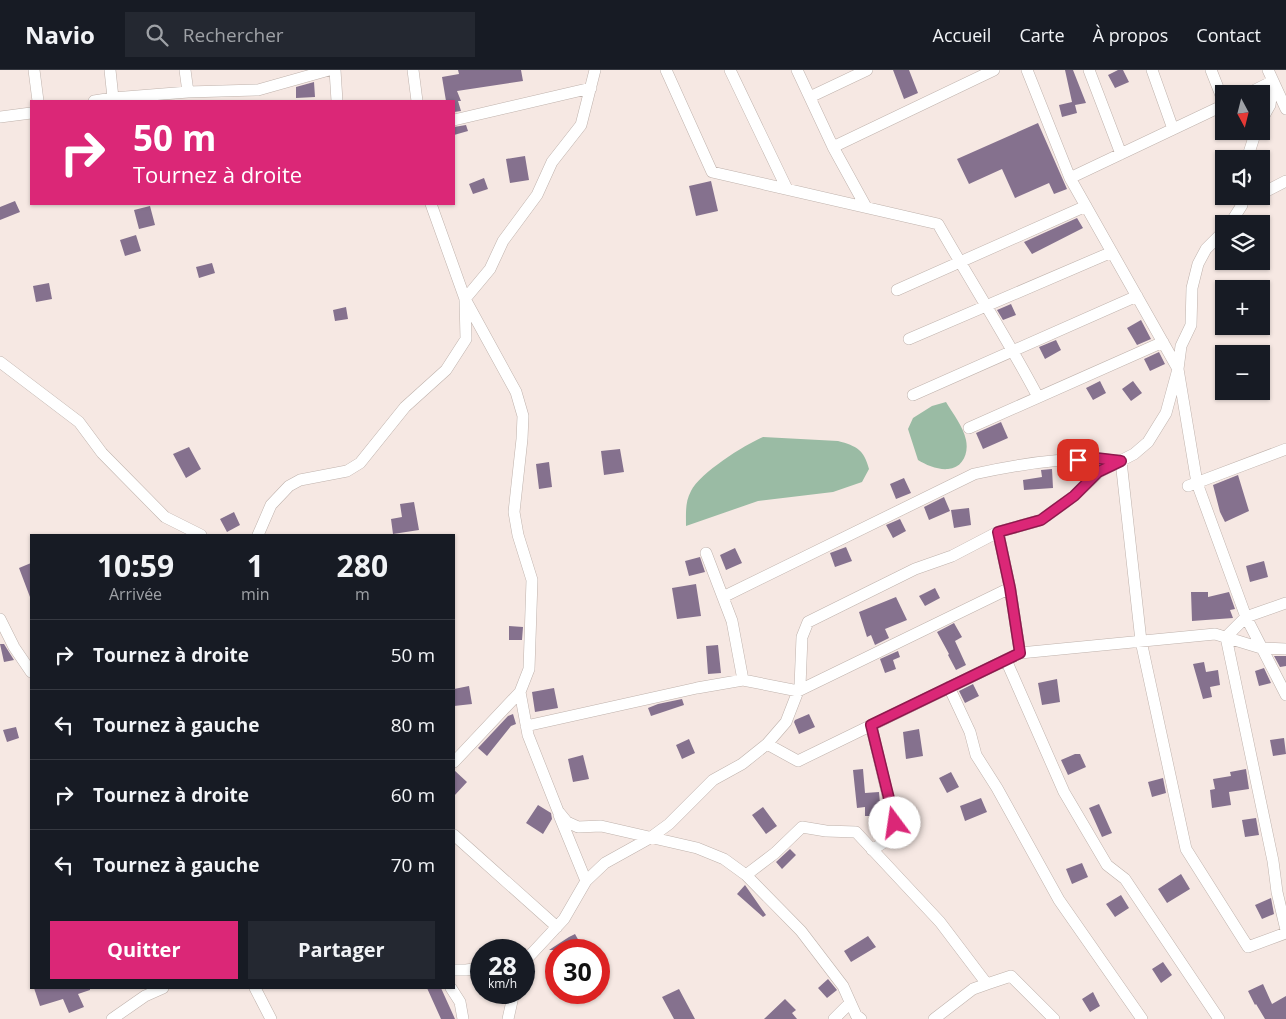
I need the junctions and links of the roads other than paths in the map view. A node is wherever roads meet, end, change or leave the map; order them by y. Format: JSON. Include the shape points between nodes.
{"nodes":[{"id":1,"x":34,"y":70,"type":"edge"},
{"id":2,"x":110,"y":70,"type":"edge"},
{"id":3,"x":186,"y":70,"type":"edge"},
{"id":4,"x":329,"y":70,"type":"edge"},
{"id":5,"x":334,"y":70,"type":"edge"},
{"id":6,"x":413,"y":70,"type":"edge"},
{"id":7,"x":595,"y":70,"type":"edge"},
{"id":8,"x":666,"y":70,"type":"edge"},
{"id":9,"x":730,"y":70,"type":"edge"},
{"id":10,"x":796,"y":70,"type":"edge"},
{"id":11,"x":866,"y":70,"type":"edge"},
{"id":12,"x":994,"y":70,"type":"edge"},
{"id":13,"x":1027,"y":70,"type":"edge"},
{"id":14,"x":1089,"y":70,"type":"edge"},
{"id":15,"x":1152,"y":70,"type":"edge"},
{"id":16,"x":1211,"y":70,"type":"edge"},
{"id":17,"x":1268,"y":70,"type":"edge"},
{"id":18,"x":1273,"y":82,"type":"junction"},
{"id":19,"x":1217,"y":85,"type":"edge"},
{"id":20,"x":1266,"y":85,"type":"edge"},
{"id":21,"x":591,"y":88,"type":"junction"},
{"id":22,"x":188,"y":92,"type":"junction"},
{"id":23,"x":810,"y":97,"type":"junction"},
{"id":24,"x":113,"y":98,"type":"junction"},
{"id":25,"x":38,"y":100,"type":"edge"},
{"id":26,"x":100,"y":100,"type":"edge"},
{"id":27,"x":337,"y":100,"type":"edge"},
{"id":28,"x":417,"y":100,"type":"edge"},
{"id":29,"x":1270,"y":105,"type":"edge"},
{"id":30,"x":1215,"y":108,"type":"edge"},
{"id":31,"x":1286,"y":109,"type":"edge"},
{"id":32,"x":30,"y":113,"type":"edge"},
{"id":33,"x":0,"y":117,"type":"edge"},
{"id":34,"x":455,"y":120,"type":"edge"},
{"id":35,"x":1173,"y":129,"type":"junction"},
{"id":36,"x":833,"y":147,"type":"junction"},
{"id":37,"x":1121,"y":154,"type":"junction"},
{"id":38,"x":1070,"y":178,"type":"junction"},
{"id":39,"x":1286,"y":181,"type":"edge"},
{"id":40,"x":786,"y":189,"type":"junction"},
{"id":41,"x":1270,"y":189,"type":"edge"},
{"id":42,"x":431,"y":205,"type":"edge"},
{"id":43,"x":1086,"y":206,"type":"junction"},
{"id":44,"x":866,"y":207,"type":"junction"},
{"id":45,"x":1215,"y":240,"type":"edge"},
{"id":46,"x":1112,"y":252,"type":"junction"},
{"id":47,"x":960,"y":262,"type":"junction"},
{"id":48,"x":897,"y":290,"type":"dead end"},
{"id":49,"x":1137,"y":296,"type":"junction"},
{"id":50,"x":465,"y":299,"type":"junction"},
{"id":51,"x":986,"y":306,"type":"junction"},
{"id":52,"x":909,"y":339,"type":"dead end"},
{"id":53,"x":1162,"y":342,"type":"junction"},
{"id":54,"x":1014,"y":351,"type":"junction"},
{"id":55,"x":0,"y":362,"type":"edge"},
{"id":56,"x":1178,"y":370,"type":"junction"},
{"id":57,"x":913,"y":396,"type":"dead end"},
{"id":58,"x":1038,"y":397,"type":"junction"},
{"id":59,"x":969,"y":428,"type":"dead end"},
{"id":60,"x":1286,"y":449,"type":"edge"},
{"id":61,"x":1121,"y":461,"type":"junction"},
{"id":62,"x":1193,"y":485,"type":"junction"},
{"id":63,"x":998,"y":532,"type":"junction"},
{"id":64,"x":200,"y":534,"type":"edge"},
{"id":65,"x":258,"y":534,"type":"edge"},
{"id":66,"x":706,"y":553,"type":"dead end"},
{"id":67,"x":1010,"y":588,"type":"junction"},
{"id":68,"x":723,"y":597,"type":"junction"},
{"id":69,"x":1286,"y":602,"type":"edge"},
{"id":70,"x":1246,"y":617,"type":"junction"},
{"id":71,"x":0,"y":619,"type":"edge"},
{"id":72,"x":1226,"y":637,"type":"junction"},
{"id":73,"x":1141,"y":641,"type":"junction"},
{"id":74,"x":1261,"y":648,"type":"junction"},
{"id":75,"x":1286,"y":649,"type":"edge"},
{"id":76,"x":1020,"y":653,"type":"junction"},
{"id":77,"x":1006,"y":660,"type":"junction"},
{"id":78,"x":30,"y":671,"type":"edge"},
{"id":79,"x":743,"y":680,"type":"junction"},
{"id":80,"x":949,"y":687,"type":"junction"},
{"id":81,"x":798,"y":691,"type":"junction"},
{"id":82,"x":520,"y":692,"type":"junction"},
{"id":83,"x":1286,"y":695,"type":"edge"},
{"id":84,"x":871,"y":725,"type":"junction"},
{"id":85,"x":526,"y":726,"type":"junction"},
{"id":86,"x":767,"y":744,"type":"junction"},
{"id":87,"x":455,"y":761,"type":"edge"},
{"id":88,"x":558,"y":811,"type":"junction"},
{"id":89,"x":455,"y":836,"type":"edge"},
{"id":90,"x":650,"y":838,"type":"junction"},
{"id":91,"x":872,"y":850,"type":"junction"},
{"id":92,"x":746,"y":875,"type":"junction"},
{"id":93,"x":586,"y":881,"type":"junction"},
{"id":94,"x":557,"y":927,"type":"junction"},
{"id":95,"x":1286,"y":932,"type":"edge"},
{"id":96,"x":535,"y":947,"type":"edge"},
{"id":97,"x":470,"y":969,"type":"edge"},
{"id":98,"x":455,"y":970,"type":"edge"},
{"id":99,"x":986,"y":984,"type":"junction"},
{"id":100,"x":161,"y":989,"type":"edge"},
{"id":101,"x":256,"y":989,"type":"edge"},
{"id":102,"x":452,"y":989,"type":"edge"},
{"id":103,"x":850,"y":1003,"type":"junction"},
{"id":104,"x":511,"y":1004,"type":"edge"},
{"id":105,"x":125,"y":1016,"type":"edge"},
{"id":106,"x":112,"y":1019,"type":"edge"},
{"id":107,"x":271,"y":1019,"type":"edge"},
{"id":108,"x":463,"y":1019,"type":"edge"},
{"id":109,"x":508,"y":1019,"type":"edge"},
{"id":110,"x":834,"y":1019,"type":"edge"},
{"id":111,"x":861,"y":1019,"type":"edge"},
{"id":112,"x":934,"y":1019,"type":"edge"},
{"id":113,"x":1054,"y":1019,"type":"edge"},
{"id":114,"x":1142,"y":1019,"type":"edge"},
{"id":115,"x":1219,"y":1019,"type":"edge"}],
"edges":[{"from":1,"to":25,"type":"street"},
{"from":2,"to":24,"type":"street"},
{"from":3,"to":22,"type":"street"},
{"from":4,"to":22,"type":"street","via":[[258,90]]},
{"from":5,"to":27,"type":"street"},
{"from":6,"to":28,"type":"street"},
{"from":7,"to":21,"type":"street"},
{"from":8,"to":40,"type":"street","via":[[712,172]]},
{"from":9,"to":40,"type":"street"},
{"from":10,"to":23,"type":"street"},
{"from":11,"to":23,"type":"street"},
{"from":12,"to":36,"type":"street"},
{"from":13,"to":38,"type":"street"},
{"from":14,"to":37,"type":"street"},
{"from":15,"to":35,"type":"street"},
{"from":16,"to":19,"type":"street"},
{"from":17,"to":18,"type":"street"},
{"from":18,"to":20,"type":"street"},
{"from":18,"to":29,"type":"street"},
{"from":18,"to":31,"type":"street"},
{"from":21,"to":34,"type":"street"},
{"from":21,"to":50,"type":"street","via":[[581,125],[552,162],[537,194],[503,240],[490,268]]},
{"from":22,"to":24,"type":"street"},
{"from":23,"to":36,"type":"street"},
{"from":24,"to":26,"type":"street"},
{"from":30,"to":35,"type":"street"},
{"from":32,"to":33,"type":"street"},
{"from":35,"to":37,"type":"street"},
{"from":36,"to":44,"type":"street"},
{"from":37,"to":38,"type":"street"},
{"from":38,"to":43,"type":"street"},
{"from":39,"to":41,"type":"street"},
{"from":40,"to":44,"type":"street"},
{"from":42,"to":50,"type":"street"},
{"from":43,"to":46,"type":"street"},
{"from":43,"to":47,"type":"street"},
{"from":44,"to":47,"type":"street","via":[[938,224]]},
{"from":45,"to":56,"type":"street","via":[[1206,248],[1198,264],[1192,288],[1191,325],[1181,346]]},
{"from":46,"to":49,"type":"street"},
{"from":46,"to":51,"type":"street"},
{"from":47,"to":48,"type":"street"},
{"from":47,"to":51,"type":"street"},
{"from":49,"to":53,"type":"street"},
{"from":49,"to":54,"type":"street"},
{"from":50,"to":65,"type":"street","via":[[466,338],[446,370],[405,408],[360,463],[347,471],[300,480],[289,486],[271,505]]},
{"from":50,"to":82,"type":"street","via":[[516,392],[523,416],[514,512],[532,580],[528,669]]},
{"from":51,"to":52,"type":"street"},
{"from":51,"to":54,"type":"street"},
{"from":53,"to":56,"type":"street"},
{"from":53,"to":58,"type":"street"},
{"from":54,"to":57,"type":"street"},
{"from":54,"to":58,"type":"street"},
{"from":55,"to":64,"type":"street","via":[[79,422],[102,453],[165,517]]},
{"from":56,"to":61,"type":"street","via":[[1166,413],[1148,442]]},
{"from":56,"to":62,"type":"street"},
{"from":58,"to":59,"type":"street"},
{"from":60,"to":62,"type":"street"},
{"from":61,"to":63,"type":"street","via":[[1098,472],[1074,496],[1041,520]]},
{"from":61,"to":68,"type":"street","via":[[1096,458],[1006,467],[974,474]]},
{"from":61,"to":73,"type":"street"},
{"from":62,"to":70,"type":"street"},
{"from":63,"to":67,"type":"street"},
{"from":63,"to":81,"type":"street","via":[[808,622],[802,637]]},
{"from":66,"to":68,"type":"street"},
{"from":67,"to":76,"type":"street"},
{"from":67,"to":81,"type":"street"},
{"from":68,"to":79,"type":"street","via":[[732,622]]},
{"from":69,"to":70,"type":"street"},
{"from":70,"to":72,"type":"street"},
{"from":70,"to":74,"type":"street"},
{"from":71,"to":78,"type":"street"},
{"from":72,"to":73,"type":"street","via":[[1215,634]]},
{"from":72,"to":74,"type":"street"},
{"from":72,"to":95,"type":"street"},
{"from":73,"to":76,"type":"street"},
{"from":73,"to":95,"type":"street","via":[[1186,849],[1248,948]]},
{"from":74,"to":75,"type":"street"},
{"from":74,"to":83,"type":"street"},
{"from":76,"to":77,"type":"street"},
{"from":77,"to":80,"type":"street"},
{"from":77,"to":115,"type":"street","via":[[1064,792],[1107,865],[1125,879]]},
{"from":79,"to":81,"type":"street"},
{"from":79,"to":85,"type":"street"},
{"from":80,"to":84,"type":"street"},
{"from":80,"to":114,"type":"street","via":[[970,732],[976,756],[1058,900]]},
{"from":81,"to":86,"type":"street","via":[[786,722]]},
{"from":82,"to":85,"type":"street"},
{"from":82,"to":87,"type":"street"},
{"from":84,"to":86,"type":"street","via":[[798,761]]},
{"from":84,"to":91,"type":"street","via":[[897,834]]},
{"from":85,"to":88,"type":"street"},
{"from":86,"to":90,"type":"street","via":[[742,764],[713,780],[669,824]]},
{"from":88,"to":90,"type":"street","via":[[567,822],[578,827],[601,826]]},
{"from":88,"to":93,"type":"street"},
{"from":89,"to":94,"type":"street"},
{"from":90,"to":92,"type":"street","via":[[697,848],[724,859]]},
{"from":90,"to":93,"type":"street","via":[[605,863]]},
{"from":91,"to":92,"type":"street","via":[[856,832],[802,827]]},
{"from":91,"to":99,"type":"street","via":[[940,922]]},
{"from":92,"to":103,"type":"street","via":[[801,931],[843,986]]},
{"from":93,"to":94,"type":"street"},
{"from":94,"to":96,"type":"street"},
{"from":97,"to":98,"type":"street"},
{"from":99,"to":112,"type":"street","via":[[973,989]]},
{"from":99,"to":113,"type":"street","via":[[1011,976]]},
{"from":100,"to":105,"type":"street","via":[[145,996]]},
{"from":101,"to":107,"type":"street"},
{"from":102,"to":108,"type":"street","via":[[460,1002]]},
{"from":103,"to":110,"type":"street"},
{"from":103,"to":111,"type":"street"},
{"from":104,"to":109,"type":"street"},
{"from":105,"to":106,"type":"street"}]}
